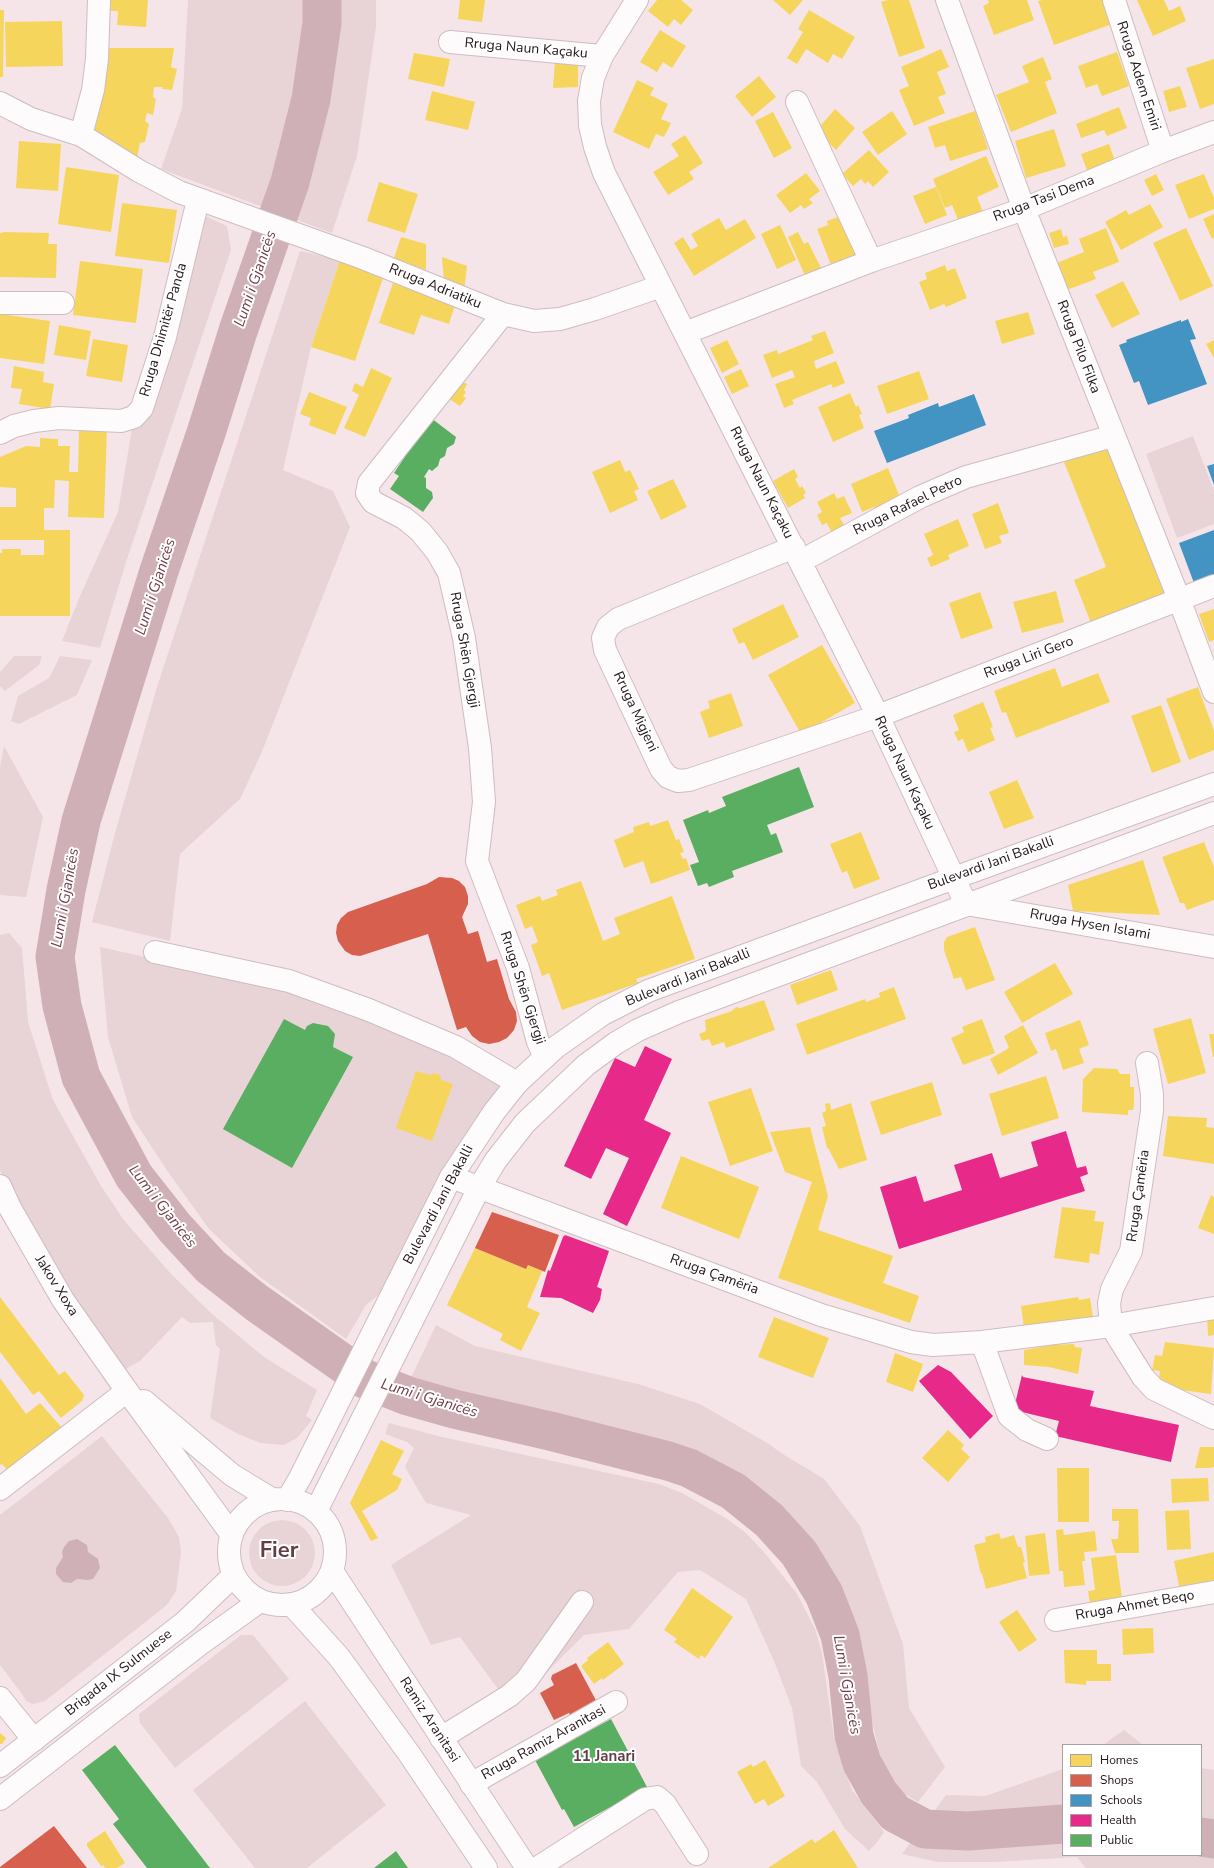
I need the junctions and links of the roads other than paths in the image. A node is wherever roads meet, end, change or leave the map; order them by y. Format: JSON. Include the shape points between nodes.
{"nodes":[{"id":1,"x":99,"y":0,"type":"edge"},
{"id":2,"x":637,"y":0,"type":"edge"},
{"id":3,"x":947,"y":0,"type":"edge"},
{"id":4,"x":1114,"y":0,"type":"edge"},
{"id":5,"x":450,"y":42,"type":"dead end"},
{"id":6,"x":602,"y":56,"type":"junction"},
{"id":7,"x":0,"y":102,"type":"edge"},
{"id":8,"x":797,"y":102,"type":"dead end"},
{"id":9,"x":1214,"y":132,"type":"edge"},
{"id":10,"x":81,"y":135,"type":"junction"},
{"id":11,"x":1163,"y":151,"type":"junction"},
{"id":12,"x":206,"y":202,"type":"junction"},
{"id":13,"x":1024,"y":209,"type":"junction"},
{"id":14,"x":871,"y":261,"type":"junction"},
{"id":15,"x":661,"y":286,"type":"junction"},
{"id":16,"x":0,"y":303,"type":"edge"},
{"id":17,"x":63,"y":303,"type":"dead end"},
{"id":18,"x":503,"y":314,"type":"junction"},
{"id":19,"x":685,"y":333,"type":"junction"},
{"id":20,"x":0,"y":433,"type":"edge"},
{"id":21,"x":1113,"y":436,"type":"junction"},
{"id":22,"x":797,"y":554,"type":"junction"},
{"id":23,"x":1214,"y":586,"type":"edge"},
{"id":24,"x":1179,"y":599,"type":"junction"},
{"id":25,"x":1214,"y":692,"type":"edge"},
{"id":26,"x":878,"y":716,"type":"junction"},
{"id":27,"x":1214,"y":784,"type":"edge"},
{"id":28,"x":1214,"y":813,"type":"edge"},
{"id":29,"x":954,"y":878,"type":"junction"},
{"id":30,"x":966,"y":904,"type":"junction"},
{"id":31,"x":1214,"y":947,"type":"edge"},
{"id":32,"x":154,"y":952,"type":"dead end"},
{"id":33,"x":545,"y":1057,"type":"junction"},
{"id":34,"x":1147,"y":1063,"type":"dead end"},
{"id":35,"x":517,"y":1083,"type":"junction"},
{"id":36,"x":451,"y":1177,"type":"junction"},
{"id":37,"x":0,"y":1186,"type":"edge"},
{"id":38,"x":479,"y":1188,"type":"junction"},
{"id":39,"x":5,"y":1212,"type":"edge"},
{"id":40,"x":1214,"y":1308,"type":"edge"},
{"id":41,"x":1111,"y":1326,"type":"junction"},
{"id":42,"x":982,"y":1342,"type":"junction"},
{"id":43,"x":124,"y":1386,"type":"junction"},
{"id":44,"x":1214,"y":1418,"type":"edge"},
{"id":45,"x":1047,"y":1438,"type":"dead end"},
{"id":46,"x":0,"y":1489,"type":"edge"},
{"id":47,"x":280,"y":1500,"type":"junction"},
{"id":48,"x":316,"y":1511,"type":"junction"},
{"id":49,"x":232,"y":1535,"type":"junction"},
{"id":50,"x":332,"y":1571,"type":"junction"},
{"id":51,"x":234,"y":1575,"type":"junction"},
{"id":52,"x":1214,"y":1592,"type":"edge"},
{"id":53,"x":260,"y":1601,"type":"junction"},
{"id":54,"x":582,"y":1602,"type":"dead end"},
{"id":55,"x":292,"y":1605,"type":"junction"},
{"id":56,"x":1056,"y":1620,"type":"dead end"},
{"id":57,"x":0,"y":1698,"type":"edge"},
{"id":58,"x":616,"y":1702,"type":"dead end"},
{"id":59,"x":441,"y":1738,"type":"junction"},
{"id":60,"x":34,"y":1740,"type":"junction"},
{"id":61,"x":0,"y":1766,"type":"edge"},
{"id":62,"x":471,"y":1784,"type":"junction"},
{"id":63,"x":0,"y":1799,"type":"edge"},
{"id":64,"x":697,"y":1854,"type":"dead end"},
{"id":65,"x":486,"y":1868,"type":"edge"},
{"id":66,"x":527,"y":1868,"type":"edge"},
{"id":67,"x":537,"y":1868,"type":"edge"}],
"edges":[{"from":1,"to":10,"type":"street","via":[[97,59]]},
{"from":2,"to":6,"type":"street","name":"Rruga Naun Kaçaku"},
{"from":3,"to":13,"type":"street","name":"Rruga Pilo Filka"},
{"from":4,"to":11,"type":"street","name":"Rruga Adem Emiri"},
{"from":5,"to":6,"type":"street","name":"Rruga Naun Kaçaku"},
{"from":6,"to":15,"type":"street","name":"Rruga Naun Kaçaku","via":[[593,78],[589,101],[590,125],[595,148],[604,173]]},
{"from":7,"to":10,"type":"street","via":[[31,119]]},
{"from":8,"to":14,"type":"street"},
{"from":9,"to":11,"type":"street","name":"Rruga Tasi Dema"},
{"from":10,"to":12,"type":"street","via":[[139,171]]},
{"from":11,"to":13,"type":"street","name":"Rruga Tasi Dema"},
{"from":12,"to":18,"type":"street","name":"Rruga Adriatiku"},
{"from":12,"to":20,"type":"street","name":"Rruga Dhimitër Panda","via":[[142,408],[134,417],[121,421],[58,418],[14,426]]},
{"from":13,"to":14,"type":"street","name":"Rruga Tasi Dema"},
{"from":13,"to":21,"type":"street","name":"Rruga Pilo Filka"},
{"from":14,"to":19,"type":"street","name":"Rruga Tasi Dema"},
{"from":15,"to":18,"type":"street","name":"Rruga Adriatiku","via":[[595,310],[560,318],[534,321]]},
{"from":15,"to":19,"type":"street","name":"Rruga Naun Kaçaku"},
{"from":16,"to":17,"type":"street"},
{"from":18,"to":33,"type":"street","name":"Rruga Shën Gjergji","via":[[369,483],[367,493],[374,502],[404,518],[420,531],[437,552],[449,573],[464,638],[480,748],[484,802],[477,861],[518,968],[538,1042]]},
{"from":19,"to":22,"type":"street","name":"Rruga Naun Kaçaku"},
{"from":21,"to":22,"type":"street","name":"Rruga Rafael Petro","via":[[966,477]]},
{"from":21,"to":24,"type":"street","name":"Rruga Pilo Filka"},
{"from":22,"to":26,"type":"street","name":"Rruga Naun Kaçaku"},
{"from":22,"to":26,"type":"street","name":"Rruga Migjeni","via":[[618,619],[608,627],[603,638],[605,650],[662,769],[668,777],[678,781],[689,780]]},
{"from":23,"to":24,"type":"street","name":"Rruga Liri Gero"},
{"from":24,"to":25,"type":"street","name":"Rruga Pilo Filka"},
{"from":24,"to":26,"type":"street","name":"Rruga Liri Gero"},
{"from":26,"to":29,"type":"street","name":"Rruga Naun Kaçaku"},
{"from":27,"to":29,"type":"street","name":"Bulevardi Jani Bakalli"},
{"from":28,"to":30,"type":"street","name":"Bulevardi Jani Bakalli"},
{"from":29,"to":30,"type":"street","name":"Rruga Naun Kaçaku"},
{"from":29,"to":33,"type":"street","name":"Bulevardi Jani Bakalli","via":[[648,991],[592,1021]]},
{"from":30,"to":31,"type":"street","name":"Rruga Hysen Islami"},
{"from":30,"to":38,"type":"street","name":"Bulevardi Jani Bakalli","via":[[679,1012],[621,1040],[586,1065],[525,1123],[496,1160]]},
{"from":32,"to":35,"type":"street","via":[[288,981],[369,1010],[456,1047]]},
{"from":33,"to":35,"type":"street","name":"Bulevardi Jani Bakalli"},
{"from":34,"to":41,"type":"street","name":"Rruga Çamëria","via":[[1152,1111],[1131,1251],[1112,1290],[1109,1303]]},
{"from":35,"to":36,"type":"street","name":"Bulevardi Jani Bakalli","via":[[473,1140]]},
{"from":36,"to":38,"type":"street","name":"Rruga Çamëria"},
{"from":36,"to":47,"type":"street","name":"Bulevardi Jani Bakalli","via":[[300,1478]]},
{"from":37,"to":39,"type":"street","name":"Jakov Xoxa"},
{"from":38,"to":42,"type":"street","name":"Rruga Çamëria","via":[[864,1329],[906,1341],[932,1345]]},
{"from":38,"to":48,"type":"street","name":"Bulevardi Jani Bakalli"},
{"from":39,"to":43,"type":"street","name":"Jakov Xoxa"},
{"from":40,"to":41,"type":"street","name":"Rruga Çamëria"},
{"from":41,"to":42,"type":"street","name":"Rruga Çamëria"},
{"from":41,"to":44,"type":"street","via":[[1143,1377],[1154,1389]]},
{"from":42,"to":45,"type":"street","via":[[1009,1416],[1027,1430]]},
{"from":43,"to":46,"type":"street"},
{"from":43,"to":47,"type":"street","name":"Jakov Xoxa","via":[[232,1475]]},
{"from":43,"to":49,"type":"street","name":"Jakov Xoxa"},
{"from":47,"to":48,"type":"street","via":[[300,1502]]},
{"from":47,"to":49,"type":"street","via":[[250,1510],[238,1523]]},
{"from":48,"to":50,"type":"street","via":[[330,1530],[334,1544],[335,1558]]},
{"from":49,"to":51,"type":"street","via":[[230,1562]]},
{"from":50,"to":55,"type":"street","via":[[316,1593]]},
{"from":50,"to":59,"type":"street","name":"Ramiz Aranitasi"},
{"from":51,"to":53,"type":"street","via":[[245,1590]]},
{"from":51,"to":60,"type":"street","name":"Brigada IX Sulmuese","via":[[185,1622]]},
{"from":52,"to":56,"type":"street","name":"Rruga Ahmet Beqo"},
{"from":53,"to":55,"type":"street"},
{"from":53,"to":63,"type":"street","name":"Brigada IX Sulmuese","via":[[200,1644]]},
{"from":54,"to":59,"type":"street","via":[[526,1680],[509,1696]]},
{"from":55,"to":65,"type":"street","via":[[339,1657],[414,1761]]},
{"from":57,"to":60,"type":"street"},
{"from":58,"to":62,"type":"street","name":"Rruga Ramiz Aranitasi"},
{"from":59,"to":62,"type":"street","name":"Ramiz Aranitasi"},
{"from":60,"to":61,"type":"street","name":"Brigada IX Sulmuese"},
{"from":62,"to":66,"type":"street","name":"Ramiz Aranitasi"},
{"from":64,"to":67,"type":"street","via":[[665,1804],[657,1797],[645,1799]]}]}
